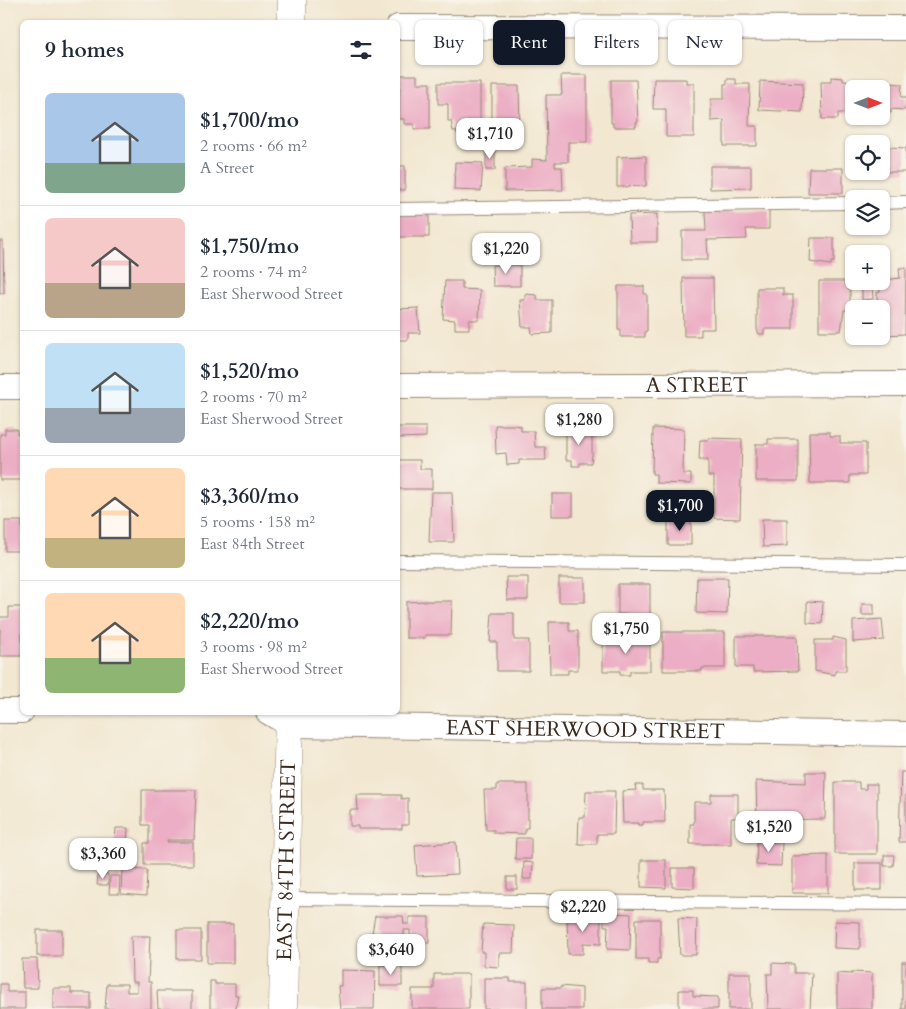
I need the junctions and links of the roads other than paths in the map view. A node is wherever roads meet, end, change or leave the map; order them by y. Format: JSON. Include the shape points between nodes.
{"nodes":[{"id":1,"x":292,"y":0,"type":"edge"},
{"id":2,"x":292,"y":20,"type":"edge"},
{"id":3,"x":400,"y":27,"type":"edge"},
{"id":4,"x":906,"y":28,"type":"edge"},
{"id":5,"x":890,"y":202,"type":"edge"},
{"id":6,"x":906,"y":202,"type":"edge"},
{"id":7,"x":845,"y":203,"type":"edge"},
{"id":8,"x":400,"y":210,"type":"edge"},
{"id":9,"x":906,"y":384,"type":"edge"},
{"id":10,"x":400,"y":386,"type":"edge"},
{"id":11,"x":0,"y":387,"type":"edge"},
{"id":12,"x":20,"y":387,"type":"edge"},
{"id":13,"x":400,"y":561,"type":"edge"},
{"id":14,"x":906,"y":565,"type":"edge"},
{"id":15,"x":20,"y":710,"type":"edge"},
{"id":16,"x":0,"y":711,"type":"edge"},
{"id":17,"x":282,"y":717,"type":"edge"},
{"id":18,"x":906,"y":734,"type":"edge"},
{"id":19,"x":284,"y":899,"type":"junction"},
{"id":20,"x":906,"y":904,"type":"edge"},
{"id":21,"x":283,"y":1009,"type":"edge"}],
"edges":[{"from":1,"to":2,"type":"street"},
{"from":3,"to":4,"type":"street"},
{"from":5,"to":6,"type":"lane"},
{"from":7,"to":8,"type":"lane"},
{"from":9,"to":10,"type":"street","name":"A STREET"},
{"from":11,"to":12,"type":"street"},
{"from":13,"to":14,"type":"lane"},
{"from":15,"to":16,"type":"street"},
{"from":17,"to":18,"type":"street","name":"EAST SHERWOOD STREET"},
{"from":17,"to":19,"type":"street","name":"EAST 84TH STREET"},
{"from":19,"to":20,"type":"lane"},
{"from":19,"to":21,"type":"street","name":"EAST 84TH STREET"}]}
